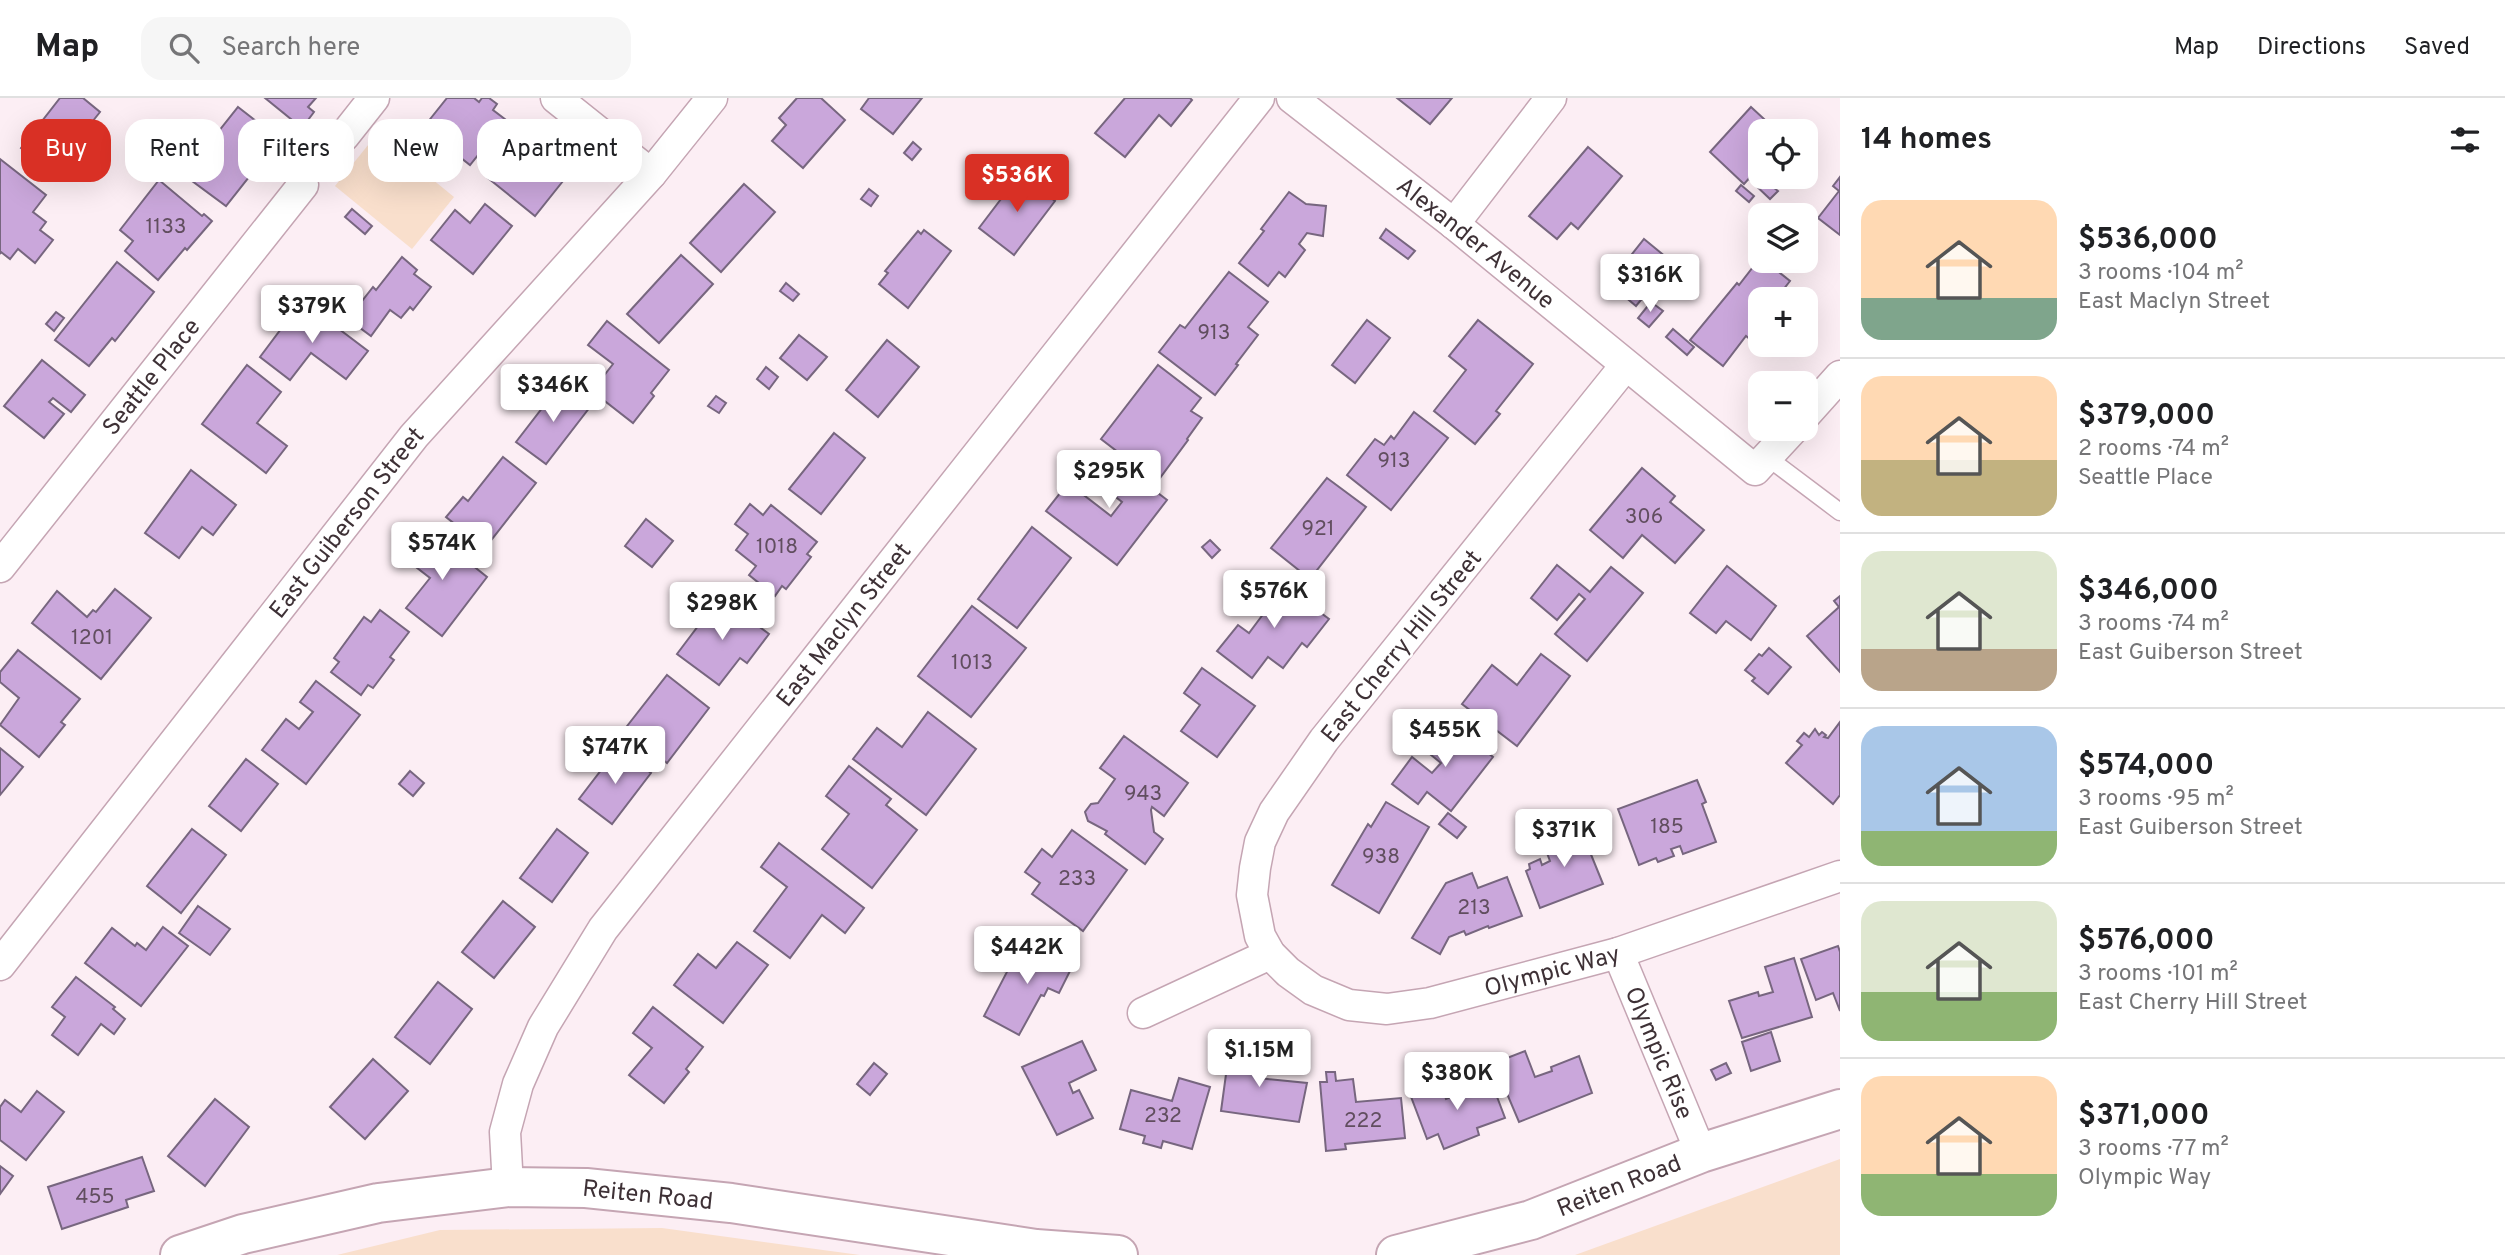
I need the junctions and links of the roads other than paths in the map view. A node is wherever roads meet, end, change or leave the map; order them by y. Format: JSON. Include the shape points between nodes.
{"nodes":[{"id":1,"x":374,"y":98,"type":"edge"},
{"id":2,"x":556,"y":98,"type":"edge"},
{"id":3,"x":712,"y":98,"type":"edge"},
{"id":4,"x":1259,"y":98,"type":"edge"},
{"id":5,"x":1292,"y":98,"type":"edge"},
{"id":6,"x":1551,"y":98,"type":"edge"},
{"id":7,"x":354,"y":123,"type":"edge"},
{"id":8,"x":651,"y":174,"type":"junction"},
{"id":9,"x":303,"y":185,"type":"dead end"},
{"id":10,"x":1454,"y":224,"type":"junction"},
{"id":11,"x":1625,"y":366,"type":"junction"},
{"id":12,"x":1840,"y":376,"type":"edge"},
{"id":13,"x":1818,"y":401,"type":"edge"},
{"id":14,"x":1782,"y":441,"type":"edge"},
{"id":15,"x":1761,"y":464,"type":"junction"},
{"id":16,"x":1840,"y":512,"type":"edge"},
{"id":17,"x":0,"y":568,"type":"edge"},
{"id":18,"x":1840,"y":876,"type":"edge"},
{"id":19,"x":1618,"y":953,"type":"junction"},
{"id":20,"x":1270,"y":954,"type":"junction"},
{"id":21,"x":0,"y":965,"type":"edge"},
{"id":22,"x":1143,"y":1013,"type":"dead end"},
{"id":23,"x":1840,"y":1109,"type":"edge"},
{"id":24,"x":1701,"y":1153,"type":"junction"},
{"id":25,"x":508,"y":1187,"type":"junction"},
{"id":26,"x":180,"y":1255,"type":"edge"},
{"id":27,"x":1118,"y":1255,"type":"edge"},
{"id":28,"x":1396,"y":1255,"type":"edge"}],
"edges":[{"from":1,"to":7,"type":"street"},
{"from":2,"to":8,"type":"street"},
{"from":3,"to":8,"type":"street","name":"East Guiberson Street"},
{"from":4,"to":25,"type":"street","name":"East Maclyn Street","via":[[603,929],[542,1027],[518,1084],[505,1132]]},
{"from":5,"to":10,"type":"street","name":"Alexander Avenue"},
{"from":6,"to":10,"type":"street"},
{"from":8,"to":21,"type":"street","name":"East Guiberson Street","via":[[414,436]]},
{"from":9,"to":17,"type":"street","name":"Seattle Place"},
{"from":10,"to":11,"type":"street","name":"Alexander Avenue"},
{"from":11,"to":15,"type":"street","name":"Alexander Avenue"},
{"from":11,"to":20,"type":"street","name":"East Cherry Hill Street","via":[[1324,740],[1273,812],[1260,842],[1252,895],[1260,936]]},
{"from":12,"to":13,"type":"street"},
{"from":14,"to":15,"type":"street"},
{"from":15,"to":16,"type":"lane","name":"Alexander Avenue"},
{"from":18,"to":19,"type":"street","name":"Olympic Way"},
{"from":19,"to":20,"type":"street","name":"Olympic Way","via":[[1430,1003],[1387,1009],[1328,998]]},
{"from":19,"to":24,"type":"street","name":"Olympic Rise"},
{"from":20,"to":22,"type":"street"},
{"from":23,"to":24,"type":"street","name":"Reiten Road"},
{"from":24,"to":28,"type":"street","name":"Reiten Road","via":[[1531,1220]]},
{"from":25,"to":26,"type":"street","name":"Reiten Road","via":[[378,1203],[243,1234]]},
{"from":25,"to":27,"type":"street","name":"Reiten Road","via":[[586,1188],[731,1203],[1037,1249]]}]}
